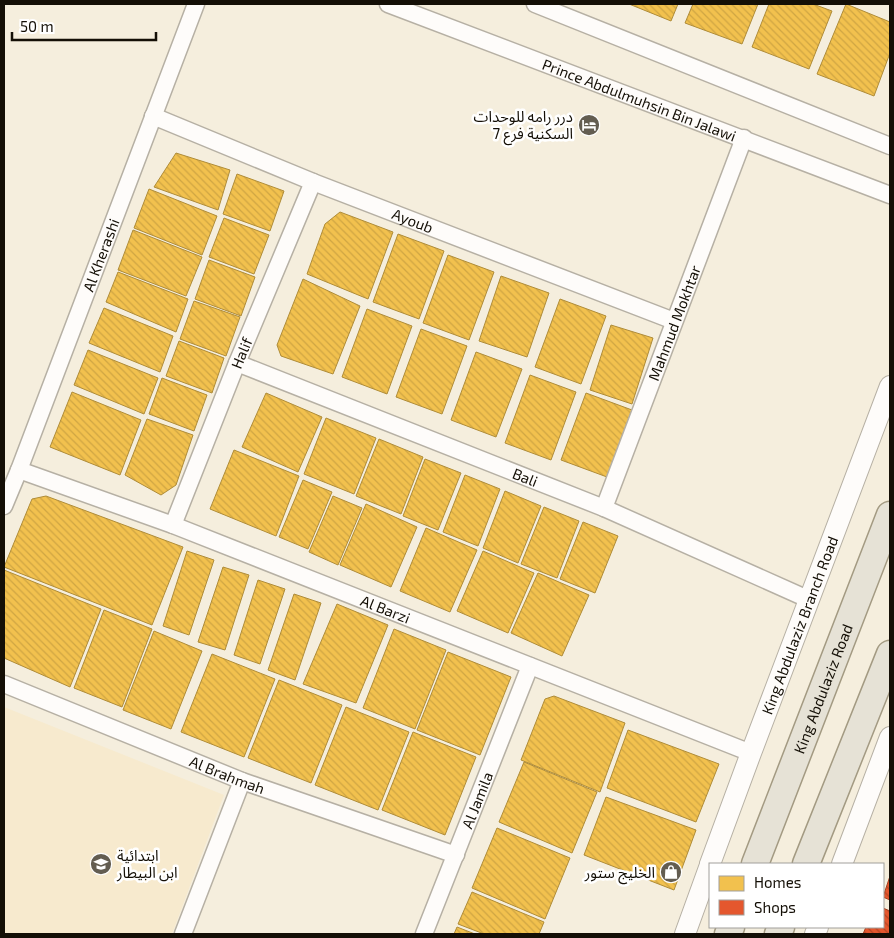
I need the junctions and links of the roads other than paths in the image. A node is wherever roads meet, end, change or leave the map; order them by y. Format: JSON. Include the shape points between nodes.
{"nodes":[{"id":1,"x":196,"y":4,"type":"edge"},
{"id":2,"x":388,"y":4,"type":"edge"},
{"id":3,"x":544,"y":5,"type":"edge"},
{"id":4,"x":153,"y":116,"type":"junction"},
{"id":5,"x":744,"y":138,"type":"junction"},
{"id":6,"x":890,"y":146,"type":"edge"},
{"id":7,"x":313,"y":182,"type":"junction"},
{"id":8,"x":890,"y":195,"type":"edge"},
{"id":9,"x":674,"y":321,"type":"junction"},
{"id":10,"x":237,"y":363,"type":"junction"},
{"id":11,"x":889,"y":392,"type":"edge"},
{"id":12,"x":19,"y":470,"type":"junction"},
{"id":13,"x":4,"y":506,"type":"edge"},
{"id":14,"x":604,"y":508,"type":"junction"},
{"id":15,"x":890,"y":515,"type":"edge"},
{"id":16,"x":174,"y":525,"type":"junction"},
{"id":17,"x":810,"y":600,"type":"junction"},
{"id":18,"x":890,"y":654,"type":"edge"},
{"id":19,"x":530,"y":666,"type":"junction"},
{"id":20,"x":4,"y":684,"type":"edge"},
{"id":21,"x":890,"y":740,"type":"edge"},
{"id":22,"x":751,"y":753,"type":"junction"},
{"id":23,"x":242,"y":781,"type":"junction"},
{"id":24,"x":456,"y":855,"type":"junction"},
{"id":25,"x":710,"y":863,"type":"edge"},
{"id":26,"x":756,"y":863,"type":"edge"},
{"id":27,"x":806,"y":863,"type":"edge"},
{"id":28,"x":842,"y":863,"type":"edge"},
{"id":29,"x":709,"y":867,"type":"edge"},
{"id":30,"x":183,"y":934,"type":"edge"},
{"id":31,"x":424,"y":934,"type":"edge"},
{"id":32,"x":685,"y":934,"type":"edge"}],
"edges":[{"from":1,"to":4,"type":"street","name":"Al Kherashi"},
{"from":2,"to":5,"type":"street","name":"Prince Abdulmuhsin Bin Jalawi"},
{"from":3,"to":6,"type":"street"},
{"from":4,"to":7,"type":"street","name":"Ayoub"},
{"from":4,"to":12,"type":"street","name":"Al Kherashi"},
{"from":5,"to":8,"type":"street","name":"Prince Abdulmuhsin Bin Jalawi"},
{"from":5,"to":9,"type":"street","name":"Mahmud Mokhtar"},
{"from":7,"to":9,"type":"street","name":"Ayoub"},
{"from":7,"to":10,"type":"street","name":"Halif"},
{"from":9,"to":14,"type":"street","name":"Mahmud Mokhtar"},
{"from":10,"to":14,"type":"street","name":"Bali"},
{"from":10,"to":16,"type":"street","name":"Halif"},
{"from":11,"to":17,"type":"street","name":"King Abdulaziz Branch Road"},
{"from":12,"to":13,"type":"street","name":"Al Kherashi"},
{"from":12,"to":16,"type":"street","name":"Al Barzi"},
{"from":14,"to":17,"type":"street","name":"Bali"},
{"from":15,"to":26,"type":"main road","name":"King Abdulaziz Road"},
{"from":16,"to":19,"type":"street","name":"Al Barzi"},
{"from":17,"to":22,"type":"street","name":"King Abdulaziz Branch Road"},
{"from":18,"to":27,"type":"main road"},
{"from":19,"to":22,"type":"street","name":"Al Barzi"},
{"from":19,"to":24,"type":"street","name":"Al Jamila"},
{"from":20,"to":23,"type":"street","name":"Al Brahmah"},
{"from":21,"to":28,"type":"street"},
{"from":22,"to":25,"type":"street","name":"King Abdulaziz Branch Road"},
{"from":23,"to":24,"type":"street","name":"Al Brahmah"},
{"from":23,"to":30,"type":"street"},
{"from":24,"to":31,"type":"street","name":"Al Jamila"},
{"from":29,"to":32,"type":"street","name":"King Abdulaziz Branch Road"}]}
